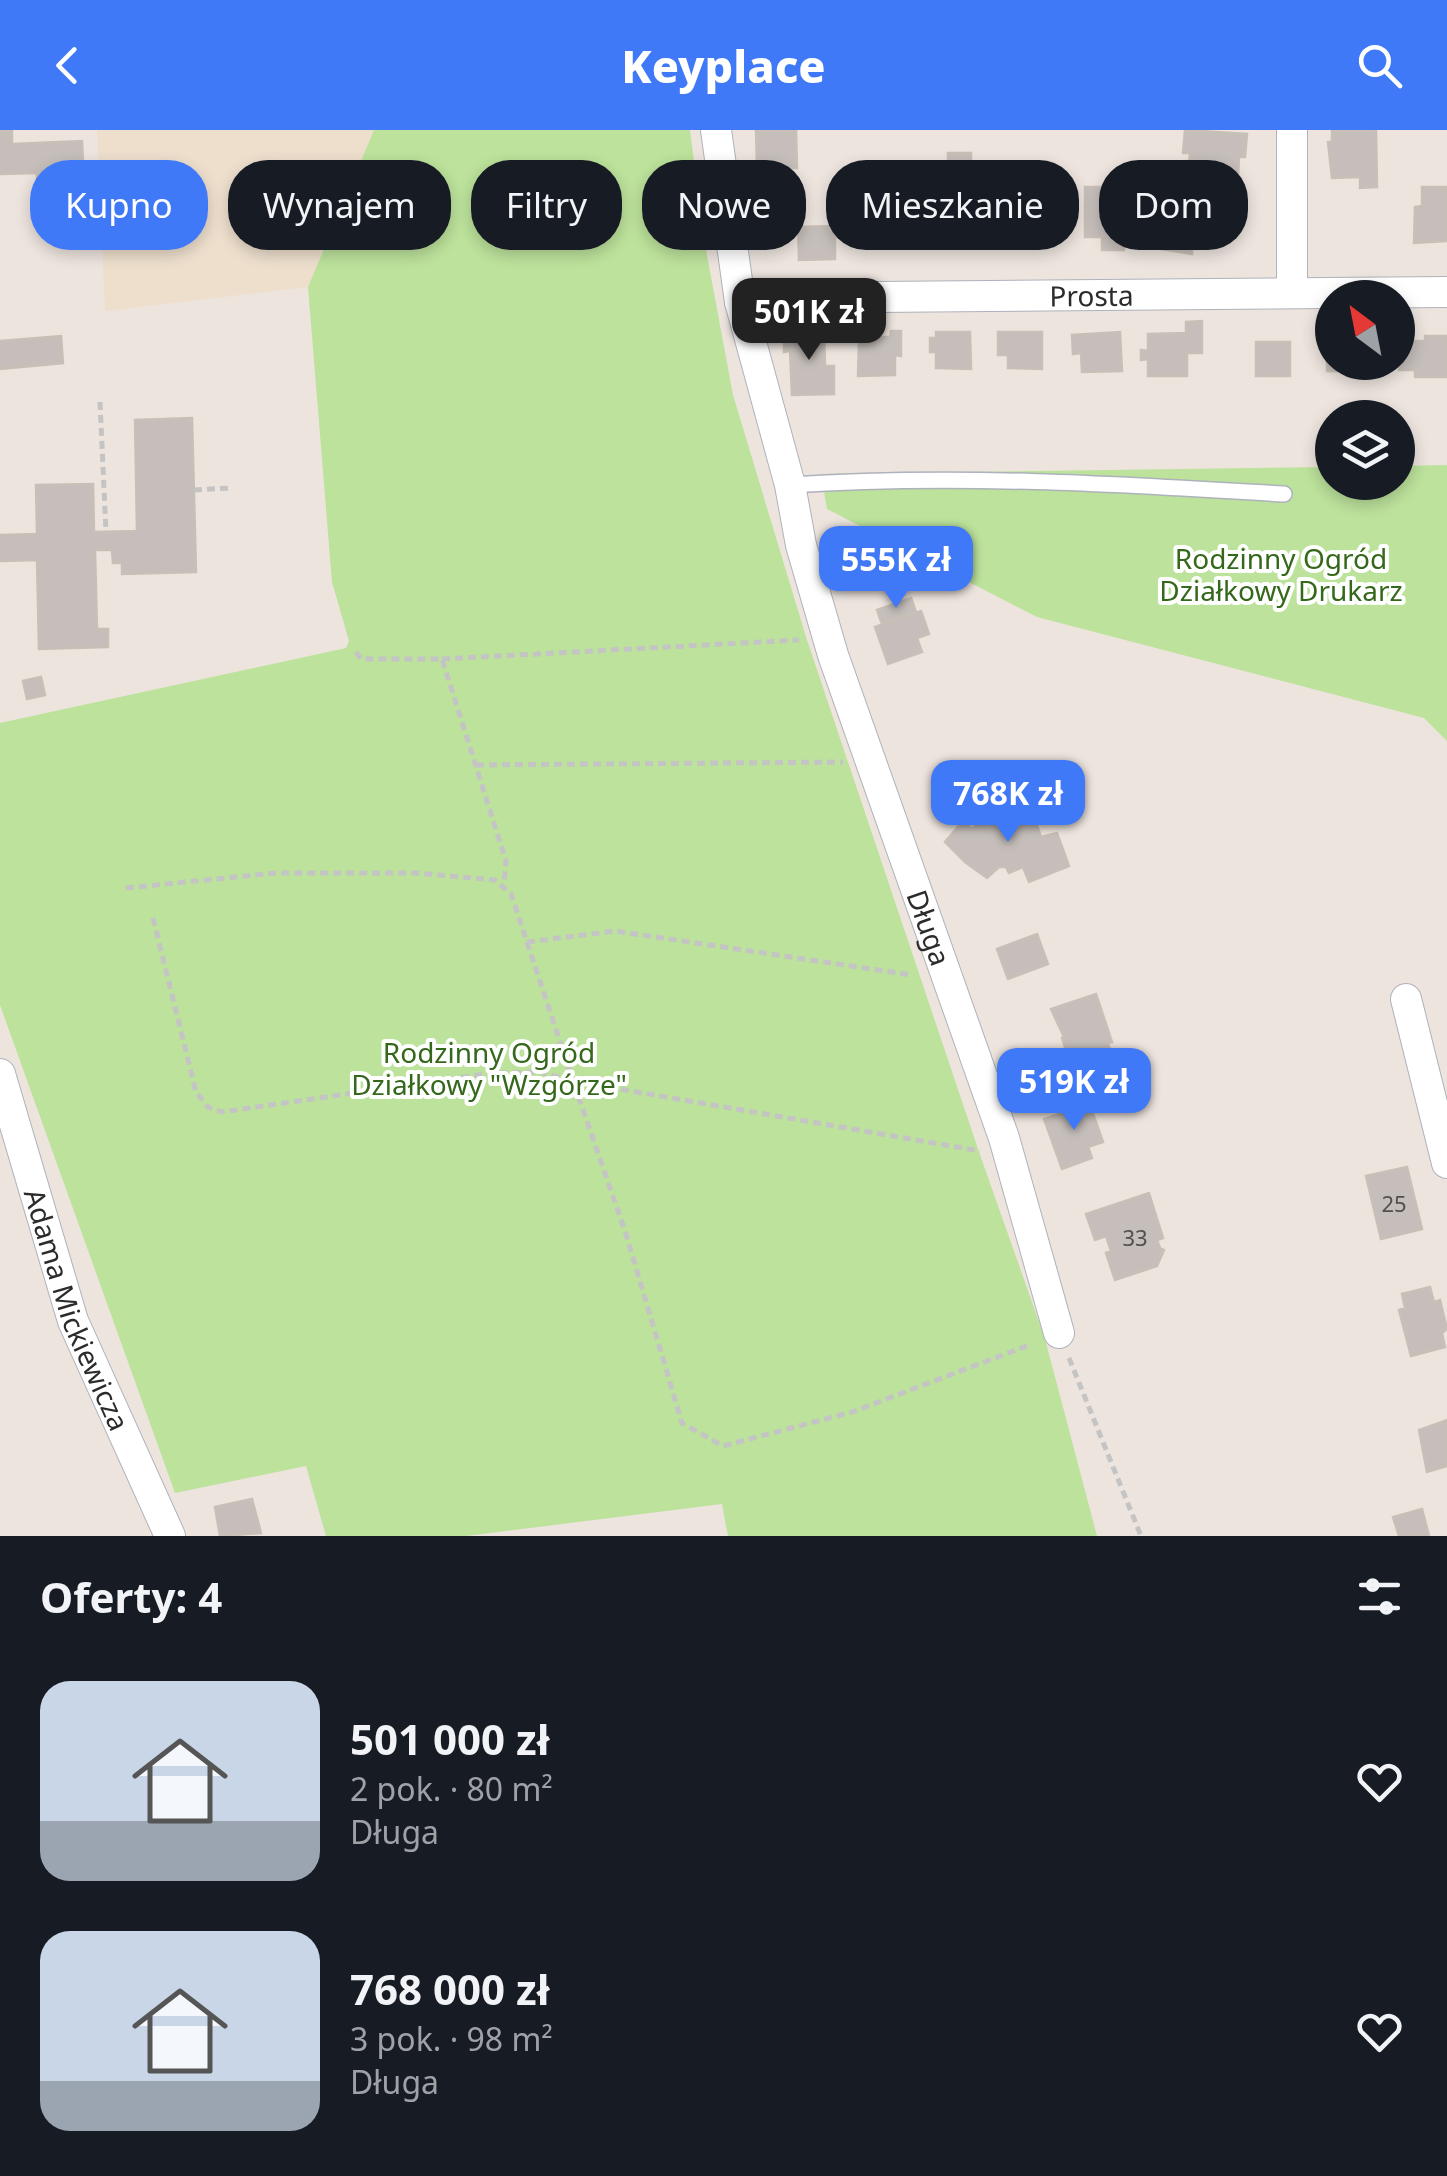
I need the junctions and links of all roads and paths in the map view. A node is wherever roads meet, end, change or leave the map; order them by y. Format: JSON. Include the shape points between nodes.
{"nodes":[{"id":1,"x":716,"y":130,"type":"edge"},
{"id":2,"x":1292,"y":130,"type":"edge"},
{"id":3,"x":1292,"y":292,"type":"junction"},
{"id":4,"x":1447,"y":292,"type":"edge"},
{"id":5,"x":740,"y":302,"type":"junction"},
{"id":6,"x":100,"y":402,"type":"dead end"},
{"id":7,"x":790,"y":485,"type":"junction"},
{"id":8,"x":231,"y":488,"type":"dead end"},
{"id":9,"x":194,"y":490,"type":"dead end"},
{"id":10,"x":1284,"y":494,"type":"dead end"},
{"id":11,"x":106,"y":532,"type":"dead end"},
{"id":12,"x":800,"y":640,"type":"dead end"},
{"id":13,"x":356,"y":652,"type":"dead end"},
{"id":14,"x":442,"y":659,"type":"junction"},
{"id":15,"x":869,"y":756,"type":"junction"},
{"id":16,"x":476,"y":764,"type":"junction"},
{"id":17,"x":504,"y":885,"type":"junction"},
{"id":18,"x":126,"y":888,"type":"dead end"},
{"id":19,"x":153,"y":918,"type":"dead end"},
{"id":20,"x":527,"y":942,"type":"junction"},
{"id":21,"x":912,"y":975,"type":"dead end"},
{"id":22,"x":1406,"y":999,"type":"dead end"},
{"id":23,"x":560,"y":1041,"type":"junction"},
{"id":24,"x":541,"y":1072,"type":"junction"},
{"id":25,"x":0,"y":1074,"type":"edge"},
{"id":26,"x":573,"y":1080,"type":"junction"},
{"id":27,"x":1004,"y":1138,"type":"junction"},
{"id":28,"x":1447,"y":1162,"type":"edge"},
{"id":29,"x":1059,"y":1333,"type":"junction"},
{"id":30,"x":170,"y":1536,"type":"edge"},
{"id":31,"x":1141,"y":1536,"type":"edge"}],
"edges":[{"from":1,"to":5,"type":"street","name":"Długa"},
{"from":2,"to":3,"type":"street"},
{"from":3,"to":4,"type":"street","name":"Prosta"},
{"from":3,"to":5,"type":"street","name":"Prosta"},
{"from":5,"to":7,"type":"street","name":"Długa"},
{"from":6,"to":11,"type":"path"},
{"from":7,"to":10,"type":"lane","via":[[1098,483]]},
{"from":7,"to":15,"type":"street","name":"Długa","via":[[800,544]]},
{"from":8,"to":9,"type":"path"},
{"from":12,"to":14,"type":"path"},
{"from":13,"to":14,"type":"path","via":[[362,659]]},
{"from":14,"to":16,"type":"path"},
{"from":15,"to":16,"type":"path","via":[[850,762]]},
{"from":15,"to":27,"type":"street","name":"Długa"},
{"from":16,"to":17,"type":"path","via":[[506,861]]},
{"from":17,"to":18,"type":"path","via":[[470,876],[294,873]]},
{"from":17,"to":20,"type":"path"},
{"from":19,"to":24,"type":"path","via":[[196,1092],[208,1107],[222,1112],[442,1079]]},
{"from":20,"to":21,"type":"path","via":[[615,930]]},
{"from":20,"to":23,"type":"path"},
{"from":22,"to":28,"type":"street"},
{"from":23,"to":24,"type":"path"},
{"from":23,"to":26,"type":"path"},
{"from":24,"to":26,"type":"path"},
{"from":25,"to":30,"type":"street","name":"Adama Mickiewicza","via":[[73,1320]]},
{"from":26,"to":27,"type":"path","via":[[978,1152]]},
{"from":26,"to":29,"type":"path","via":[[682,1424],[723,1446],[852,1412]]},
{"from":27,"to":29,"type":"street","name":"Długa"},
{"from":29,"to":31,"type":"path"}]}
